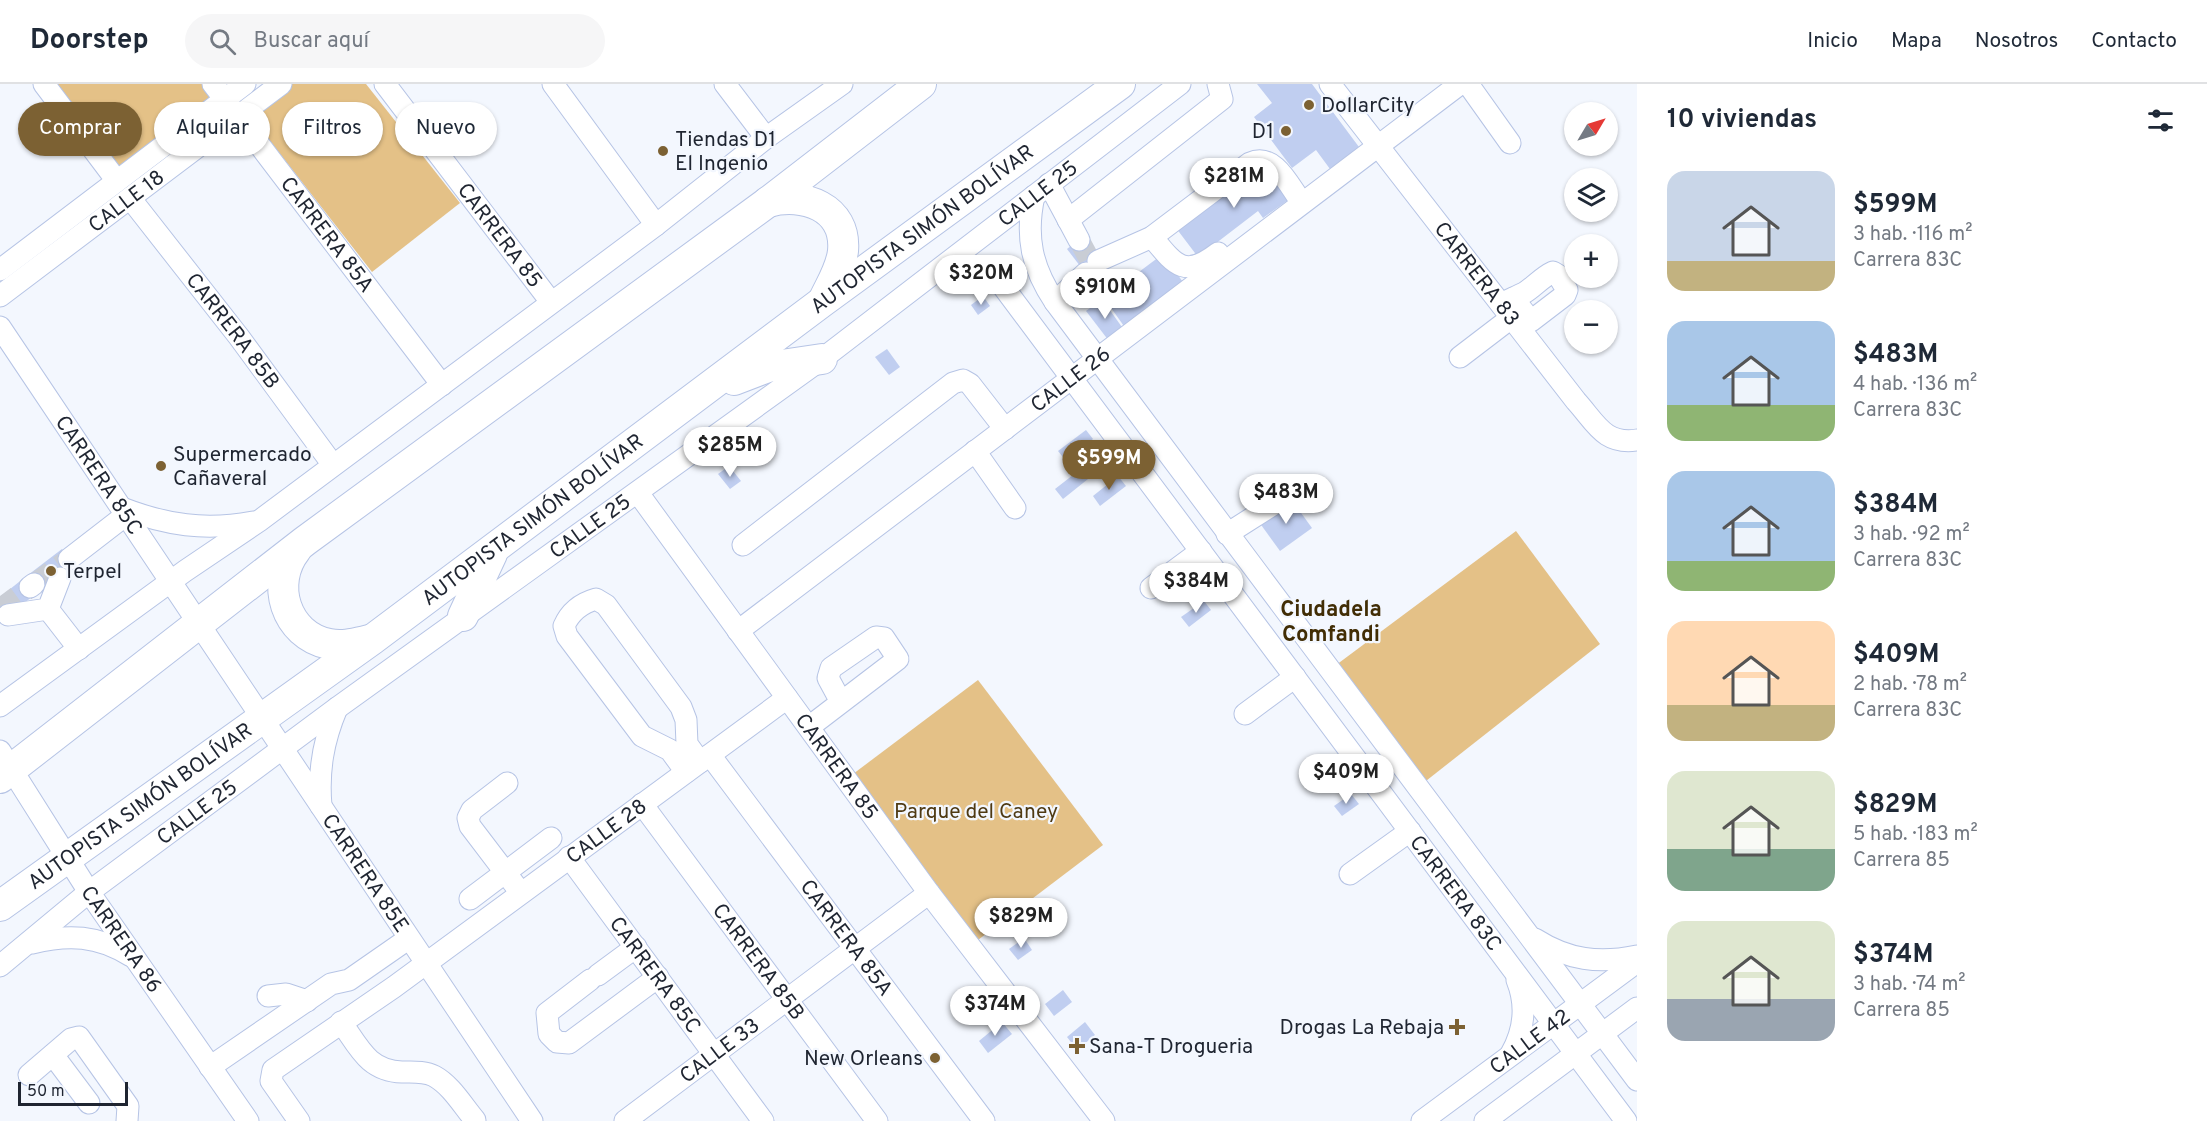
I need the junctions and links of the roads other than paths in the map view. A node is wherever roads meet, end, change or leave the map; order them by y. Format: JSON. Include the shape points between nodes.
{"nodes":[{"id":1,"x":44,"y":84,"type":"edge"},
{"id":2,"x":245,"y":84,"type":"edge"},
{"id":3,"x":281,"y":84,"type":"edge"},
{"id":4,"x":385,"y":84,"type":"edge"},
{"id":5,"x":553,"y":84,"type":"edge"},
{"id":6,"x":725,"y":84,"type":"edge"},
{"id":7,"x":842,"y":84,"type":"edge"},
{"id":8,"x":921,"y":84,"type":"edge"},
{"id":9,"x":1120,"y":84,"type":"edge"},
{"id":10,"x":1180,"y":84,"type":"edge"},
{"id":11,"x":1218,"y":84,"type":"edge"},
{"id":12,"x":1330,"y":84,"type":"edge"},
{"id":13,"x":1460,"y":84,"type":"edge"},
{"id":14,"x":1468,"y":84,"type":"edge"},
{"id":15,"x":219,"y":92,"type":"edge"},
{"id":16,"x":257,"y":102,"type":"edge"},
{"id":17,"x":766,"y":138,"type":"junction"},
{"id":18,"x":1510,"y":143,"type":"dead end"},
{"id":19,"x":1377,"y":147,"type":"junction"},
{"id":20,"x":185,"y":156,"type":"edge"},
{"id":21,"x":268,"y":156,"type":"edge"},
{"id":22,"x":117,"y":181,"type":"junction"},
{"id":23,"x":1041,"y":190,"type":"junction"},
{"id":24,"x":130,"y":198,"type":"junction"},
{"id":25,"x":768,"y":202,"type":"junction"},
{"id":26,"x":1302,"y":203,"type":"junction"},
{"id":27,"x":1068,"y":220,"type":"junction"},
{"id":28,"x":656,"y":225,"type":"junction"},
{"id":29,"x":1152,"y":237,"type":"junction"},
{"id":30,"x":1079,"y":240,"type":"tunnel mouth"},
{"id":31,"x":1242,"y":249,"type":"junction"},
{"id":32,"x":940,"y":269,"type":"junction"},
{"id":33,"x":4,"y":277,"type":"edge"},
{"id":34,"x":551,"y":302,"type":"junction"},
{"id":35,"x":822,"y":302,"type":"junction"},
{"id":36,"x":1055,"y":302,"type":"junction"},
{"id":37,"x":1515,"y":314,"type":"junction"},
{"id":38,"x":5,"y":334,"type":"edge"},
{"id":39,"x":1460,"y":357,"type":"dead end"},
{"id":40,"x":822,"y":359,"type":"junction"},
{"id":41,"x":1097,"y":359,"type":"junction"},
{"id":42,"x":1072,"y":378,"type":"junction"},
{"id":43,"x":442,"y":385,"type":"junction"},
{"id":44,"x":694,"y":400,"type":"junction"},
{"id":45,"x":1005,"y":429,"type":"junction"},
{"id":46,"x":1637,"y":440,"type":"edge"},
{"id":47,"x":975,"y":452,"type":"junction"},
{"id":48,"x":333,"y":465,"type":"junction"},
{"id":49,"x":638,"y":493,"type":"junction"},
{"id":50,"x":1282,"y":499,"type":"dead end"},
{"id":51,"x":1015,"y":508,"type":"dead end"},
{"id":52,"x":124,"y":512,"type":"junction"},
{"id":53,"x":259,"y":521,"type":"junction"},
{"id":54,"x":1227,"y":534,"type":"junction"},
{"id":55,"x":305,"y":541,"type":"junction"},
{"id":56,"x":743,"y":545,"type":"dead end"},
{"id":57,"x":494,"y":550,"type":"junction"},
{"id":58,"x":1201,"y":551,"type":"junction"},
{"id":59,"x":171,"y":582,"type":"junction"},
{"id":60,"x":1150,"y":588,"type":"dead end"},
{"id":61,"x":48,"y":609,"type":"junction"},
{"id":62,"x":8,"y":615,"type":"dead end"},
{"id":63,"x":463,"y":616,"type":"junction"},
{"id":64,"x":200,"y":625,"type":"junction"},
{"id":65,"x":738,"y":631,"type":"junction"},
{"id":66,"x":373,"y":639,"type":"junction"},
{"id":67,"x":79,"y":649,"type":"junction"},
{"id":68,"x":1313,"y":651,"type":"junction"},
{"id":69,"x":1291,"y":672,"type":"junction"},
{"id":70,"x":788,"y":698,"type":"junction"},
{"id":71,"x":841,"y":702,"type":"dead end"},
{"id":72,"x":0,"y":706,"type":"edge"},
{"id":73,"x":337,"y":708,"type":"junction"},
{"id":74,"x":1358,"y":711,"type":"junction"},
{"id":75,"x":1245,"y":714,"type":"dead end"},
{"id":76,"x":263,"y":719,"type":"junction"},
{"id":77,"x":808,"y":727,"type":"junction"},
{"id":78,"x":1333,"y":729,"type":"junction"},
{"id":79,"x":283,"y":749,"type":"junction"},
{"id":80,"x":698,"y":763,"type":"junction"},
{"id":81,"x":4,"y":766,"type":"edge"},
{"id":82,"x":507,"y":783,"type":"dead end"},
{"id":83,"x":642,"y":804,"type":"junction"},
{"id":84,"x":321,"y":806,"type":"junction"},
{"id":85,"x":1410,"y":831,"type":"junction"},
{"id":86,"x":551,"y":838,"type":"dead end"},
{"id":87,"x":67,"y":857,"type":"junction"},
{"id":88,"x":570,"y":858,"type":"junction"},
{"id":89,"x":506,"y":873,"type":"junction"},
{"id":90,"x":1350,"y":874,"type":"dead end"},
{"id":91,"x":89,"y":892,"type":"junction"},
{"id":92,"x":521,"y":893,"type":"junction"},
{"id":93,"x":929,"y":893,"type":"junction"},
{"id":94,"x":470,"y":899,"type":"dead end"},
{"id":95,"x":0,"y":906,"type":"edge"},
{"id":96,"x":1516,"y":922,"type":"junction"},
{"id":97,"x":408,"y":939,"type":"junction"},
{"id":98,"x":26,"y":945,"type":"junction"},
{"id":99,"x":636,"y":947,"type":"junction"},
{"id":100,"x":856,"y":948,"type":"junction"},
{"id":101,"x":1637,"y":956,"type":"edge"},
{"id":102,"x":134,"y":958,"type":"junction"},
{"id":103,"x":1637,"y":962,"type":"edge"},
{"id":104,"x":425,"y":964,"type":"junction"},
{"id":105,"x":0,"y":966,"type":"edge"},
{"id":106,"x":1511,"y":969,"type":"junction"},
{"id":107,"x":658,"y":977,"type":"junction"},
{"id":108,"x":268,"y":996,"type":"dead end"},
{"id":109,"x":308,"y":1000,"type":"junction"},
{"id":110,"x":786,"y":1000,"type":"junction"},
{"id":111,"x":1580,"y":1005,"type":"junction"},
{"id":112,"x":1637,"y":1008,"type":"edge"},
{"id":113,"x":341,"y":1022,"type":"junction"},
{"id":114,"x":1553,"y":1024,"type":"junction"},
{"id":115,"x":1602,"y":1034,"type":"junction"},
{"id":116,"x":715,"y":1053,"type":"junction"},
{"id":117,"x":1575,"y":1054,"type":"junction"},
{"id":118,"x":53,"y":1055,"type":"junction"},
{"id":119,"x":1509,"y":1057,"type":"junction"},
{"id":120,"x":210,"y":1067,"type":"junction"},
{"id":121,"x":29,"y":1075,"type":"dead end"},
{"id":122,"x":1637,"y":1080,"type":"edge"},
{"id":123,"x":89,"y":1103,"type":"dead end"},
{"id":124,"x":475,"y":1120,"type":"edge"},
{"id":125,"x":128,"y":1121,"type":"edge"},
{"id":126,"x":248,"y":1121,"type":"edge"},
{"id":127,"x":299,"y":1121,"type":"edge"},
{"id":128,"x":532,"y":1121,"type":"edge"},
{"id":129,"x":624,"y":1121,"type":"edge"},
{"id":130,"x":763,"y":1121,"type":"edge"},
{"id":131,"x":877,"y":1121,"type":"edge"},
{"id":132,"x":984,"y":1121,"type":"edge"},
{"id":133,"x":1104,"y":1121,"type":"edge"},
{"id":134,"x":1422,"y":1121,"type":"edge"},
{"id":135,"x":1485,"y":1121,"type":"edge"},
{"id":136,"x":1626,"y":1121,"type":"edge"}],
"edges":[{"from":1,"to":22,"type":"street"},
{"from":2,"to":15,"type":"street","name":"CALLE 18"},
{"from":3,"to":16,"type":"street","name":"CALLE 18"},
{"from":4,"to":34,"type":"street","name":"CARRERA 85"},
{"from":5,"to":28,"type":"street"},
{"from":6,"to":17,"type":"street"},
{"from":7,"to":17,"type":"street"},
{"from":8,"to":25,"type":"highway"},
{"from":9,"to":35,"type":"highway","name":"AUTOPISTA SIMÓN BOLÍVAR"},
{"from":10,"to":23,"type":"street","name":"CALLE 25"},
{"from":11,"to":27,"type":"street","via":[[1222,99]]},
{"from":12,"to":19,"type":"street","name":"CARRERA 83"},
{"from":13,"to":19,"type":"street","name":"CALLE 26"},
{"from":14,"to":18,"type":"street"},
{"from":15,"to":22,"type":"street","name":"CALLE 18"},
{"from":17,"to":28,"type":"street"},
{"from":19,"to":26,"type":"street","name":"CALLE 26"},
{"from":19,"to":37,"type":"street","name":"CARRERA 83"},
{"from":20,"to":24,"type":"street","name":"CALLE 18"},
{"from":21,"to":43,"type":"street","name":"CARRERA 85A"},
{"from":22,"to":33,"type":"street","name":"CALLE 18"},
{"from":23,"to":27,"type":"street"},
{"from":23,"to":32,"type":"street","name":"CALLE 25"},
{"from":23,"to":36,"type":"street","name":"CARRERA 83C","via":[[1029,234],[1033,261]]},
{"from":24,"to":33,"type":"street","name":"CALLE 18"},
{"from":24,"to":48,"type":"street","name":"CARRERA 85B"},
{"from":25,"to":35,"type":"highway","via":[[793,197],[809,200],[830,213],[839,226],[842,258]]},
{"from":25,"to":55,"type":"highway"},
{"from":26,"to":29,"type":"street","via":[[1277,168],[1260,159]]},
{"from":26,"to":31,"type":"street","name":"CALLE 26"},
{"from":27,"to":30,"type":"street"},
{"from":28,"to":34,"type":"street"},
{"from":29,"to":31,"type":"street","via":[[1174,263],[1184,268],[1203,265],[1232,243]]},
{"from":29,"to":36,"type":"street","via":[[1092,267]]},
{"from":31,"to":41,"type":"street","name":"CALLE 26"},
{"from":32,"to":40,"type":"street","name":"CALLE 25"},
{"from":32,"to":42,"type":"street","name":"CARRERA 83C","via":[[963,268],[999,281]]},
{"from":33,"to":38,"type":"street","via":[[8,311]]},
{"from":34,"to":43,"type":"street"},
{"from":35,"to":44,"type":"highway","name":"AUTOPISTA SIMÓN BOLÍVAR"},
{"from":36,"to":41,"type":"street","name":"CARRERA 83C"},
{"from":37,"to":39,"type":"street"},
{"from":37,"to":46,"type":"street","name":"CARRERA 83","via":[[1608,438],[1622,442]]},
{"from":38,"to":52,"type":"street","name":"CARRERA 85C"},
{"from":40,"to":44,"type":"highway","via":[[759,370]]},
{"from":40,"to":49,"type":"street","name":"CALLE 25"},
{"from":41,"to":42,"type":"street","name":"CALLE 26"},
{"from":41,"to":54,"type":"street","name":"CARRERA 83C"},
{"from":42,"to":45,"type":"street","name":"CALLE 26"},
{"from":42,"to":58,"type":"street","name":"CARRERA 83C"},
{"from":43,"to":48,"type":"street"},
{"from":44,"to":57,"type":"highway","name":"AUTOPISTA SIMÓN BOLÍVAR"},
{"from":45,"to":47,"type":"street","name":"CALLE 26"},
{"from":45,"to":56,"type":"street","via":[[970,384],[963,380],[953,383]]},
{"from":47,"to":51,"type":"street"},
{"from":47,"to":65,"type":"street","name":"CALLE 26"},
{"from":48,"to":53,"type":"street"},
{"from":49,"to":63,"type":"street","name":"CALLE 25"},
{"from":49,"to":65,"type":"street","name":"CARRERA 85"},
{"from":50,"to":54,"type":"street"},
{"from":52,"to":53,"type":"street","via":[[189,527],[225,527]]},
{"from":52,"to":59,"type":"street","name":"CARRERA 85C"},
{"from":52,"to":61,"type":"street","via":[[65,568]]},
{"from":53,"to":59,"type":"street"},
{"from":54,"to":68,"type":"street","name":"CARRERA 83C"},
{"from":55,"to":64,"type":"highway"},
{"from":55,"to":66,"type":"highway","via":[[288,563],[283,580],[283,599],[290,616],[302,631],[326,644],[346,645]]},
{"from":57,"to":63,"type":"highway"},
{"from":57,"to":66,"type":"highway","name":"AUTOPISTA SIMÓN BOLÍVAR"},
{"from":58,"to":60,"type":"street"},
{"from":58,"to":69,"type":"street","name":"CARRERA 83C"},
{"from":59,"to":64,"type":"street","name":"CARRERA 85C"},
{"from":59,"to":67,"type":"street"},
{"from":61,"to":62,"type":"street"},
{"from":61,"to":67,"type":"street"},
{"from":63,"to":73,"type":"street","name":"CALLE 25"},
{"from":64,"to":76,"type":"street","name":"CARRERA 85E"},
{"from":64,"to":81,"type":"highway"},
{"from":65,"to":70,"type":"street","name":"CARRERA 85"},
{"from":66,"to":76,"type":"highway","name":"AUTOPISTA SIMÓN BOLÍVAR"},
{"from":67,"to":72,"type":"street"},
{"from":68,"to":69,"type":"street","via":[[1314,661],[1307,669]]},
{"from":68,"to":74,"type":"street","name":"CARRERA 83C"},
{"from":69,"to":75,"type":"street"},
{"from":69,"to":78,"type":"street","name":"CARRERA 83C"},
{"from":70,"to":77,"type":"street","name":"CARRERA 85"},
{"from":70,"to":80,"type":"street","name":"CALLE 28"},
{"from":71,"to":77,"type":"street"},
{"from":73,"to":79,"type":"street","name":"CALLE 25"},
{"from":73,"to":84,"type":"street","via":[[323,749]]},
{"from":74,"to":78,"type":"street","via":[[1339,711],[1332,721]]},
{"from":74,"to":96,"type":"street","name":"CARRERA 83C"},
{"from":76,"to":79,"type":"street","name":"CARRERA 85E"},
{"from":76,"to":87,"type":"highway","name":"AUTOPISTA SIMÓN BOLÍVAR"},
{"from":77,"to":93,"type":"street","name":"CARRERA 85"},
{"from":78,"to":85,"type":"street","name":"CARRERA 83C"},
{"from":79,"to":84,"type":"street","name":"CARRERA 85E"},
{"from":79,"to":91,"type":"street","name":"CALLE 25"},
{"from":80,"to":80,"type":"street","via":[[687,744],[681,707],[606,604],[596,599],[586,602],[568,616],[564,626],[567,636],[642,736]]},
{"from":80,"to":83,"type":"street","name":"CALLE 28"},
{"from":80,"to":100,"type":"street","name":"CARRERA 85A"},
{"from":81,"to":87,"type":"street","name":"CARRERA 86"},
{"from":82,"to":89,"type":"street","via":[[472,810],[468,818]]},
{"from":83,"to":88,"type":"street","name":"CALLE 28"},
{"from":83,"to":110,"type":"street","name":"CARRERA 85B"},
{"from":84,"to":97,"type":"street","name":"CARRERA 85E"},
{"from":85,"to":90,"type":"street"},
{"from":85,"to":106,"type":"street","name":"CARRERA 83C"},
{"from":86,"to":89,"type":"street"},
{"from":87,"to":91,"type":"street","name":"CARRERA 86"},
{"from":87,"to":95,"type":"highway","name":"AUTOPISTA SIMÓN BOLÍVAR"},
{"from":88,"to":92,"type":"street","name":"CALLE 28"},
{"from":88,"to":99,"type":"street","name":"CARRERA 85C"},
{"from":89,"to":92,"type":"street"},
{"from":89,"to":94,"type":"street"},
{"from":91,"to":98,"type":"street","name":"CALLE 25"},
{"from":91,"to":102,"type":"street","name":"CARRERA 86"},
{"from":92,"to":104,"type":"street","name":"CALLE 28"},
{"from":93,"to":100,"type":"street","name":"CALLE 33"},
{"from":93,"to":133,"type":"street","name":"CARRERA 85"},
{"from":96,"to":101,"type":"street","via":[[1536,940],[1576,958],[1611,961]]},
{"from":96,"to":111,"type":"street","name":"CARRERA 83C"},
{"from":97,"to":104,"type":"street","name":"CARRERA 85E"},
{"from":97,"to":109,"type":"street","via":[[349,980],[331,984]]},
{"from":98,"to":102,"type":"street","via":[[57,936],[87,938],[119,948]]},
{"from":98,"to":105,"type":"street","name":"CALLE 25"},
{"from":99,"to":107,"type":"street","name":"CARRERA 85C"},
{"from":99,"to":107,"type":"street","via":[[547,1012],[549,1034],[557,1042],[569,1043]]},
{"from":100,"to":110,"type":"street","name":"CALLE 33"},
{"from":100,"to":132,"type":"street","name":"CARRERA 85A"},
{"from":102,"to":120,"type":"street","name":"CARRERA 86"},
{"from":103,"to":111,"type":"street","name":"CALLE 42"},
{"from":104,"to":113,"type":"street","name":"CALLE 28"},
{"from":104,"to":128,"type":"street","name":"CARRERA 85E"},
{"from":106,"to":114,"type":"street","name":"CARRERA 83C"},
{"from":106,"to":119,"type":"street","via":[[1518,983],[1523,1014],[1519,1036]]},
{"from":107,"to":116,"type":"street","name":"CARRERA 85C"},
{"from":108,"to":109,"type":"street","via":[[286,994]]},
{"from":109,"to":120,"type":"street"},
{"from":110,"to":116,"type":"street","name":"CALLE 33"},
{"from":110,"to":131,"type":"street","name":"CARRERA 85B"},
{"from":111,"to":114,"type":"street","name":"CALLE 42"},
{"from":111,"to":115,"type":"street","name":"CARRERA 83C"},
{"from":112,"to":115,"type":"street","name":"CALLE 42"},
{"from":113,"to":124,"type":"street","via":[[377,1067],[433,1075]]},
{"from":113,"to":127,"type":"street","name":"CALLE 28","via":[[270,1076]]},
{"from":114,"to":117,"type":"street","name":"CARRERA 83C"},
{"from":114,"to":119,"type":"street","name":"CALLE 42"},
{"from":115,"to":117,"type":"street","name":"CALLE 42"},
{"from":115,"to":122,"type":"street","name":"CARRERA 83C"},
{"from":116,"to":129,"type":"street","name":"CALLE 33"},
{"from":116,"to":130,"type":"street","name":"CARRERA 85C"},
{"from":117,"to":135,"type":"street","name":"CALLE 42"},
{"from":117,"to":136,"type":"street","name":"CARRERA 83C"},
{"from":118,"to":121,"type":"street"},
{"from":118,"to":123,"type":"street"},
{"from":118,"to":125,"type":"street","via":[[71,1039],[79,1037],[84,1041],[128,1106]]},
{"from":119,"to":134,"type":"street","name":"CALLE 42"},
{"from":120,"to":126,"type":"street","name":"CARRERA 86"}]}
